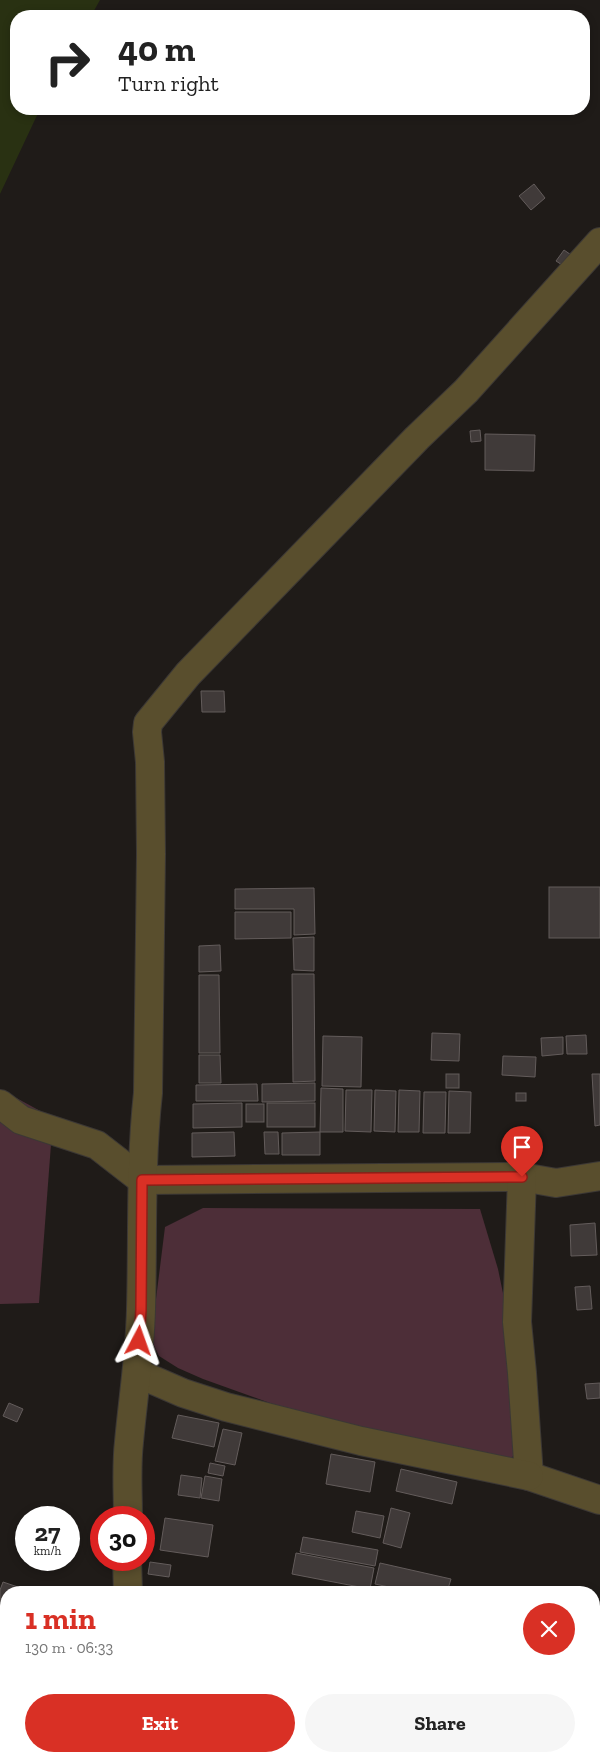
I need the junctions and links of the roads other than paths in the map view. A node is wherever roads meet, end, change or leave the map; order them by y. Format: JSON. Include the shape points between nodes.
{"nodes":[{"id":1,"x":600,"y":242,"type":"edge"},
{"id":2,"x":0,"y":1104,"type":"edge"},
{"id":3,"x":600,"y":1176,"type":"edge"},
{"id":4,"x":522,"y":1177,"type":"junction"},
{"id":5,"x":142,"y":1180,"type":"junction"},
{"id":6,"x":137,"y":1373,"type":"junction"},
{"id":7,"x":529,"y":1476,"type":"junction"},
{"id":8,"x":600,"y":1500,"type":"edge"},
{"id":9,"x":128,"y":1506,"type":"edge"},
{"id":10,"x":127,"y":1571,"type":"edge"},
{"id":11,"x":128,"y":1586,"type":"edge"}],
"edges":[{"from":1,"to":5,"type":"street","via":[[466,390],[188,674],[150,719],[147,732],[151,854],[148,1094]]},
{"from":2,"to":5,"type":"street","via":[[21,1120],[97,1145]]},
{"from":3,"to":4,"type":"street","via":[[556,1183]]},
{"from":4,"to":5,"type":"street"},
{"from":4,"to":7,"type":"street","via":[[517,1322]]},
{"from":5,"to":6,"type":"street"},
{"from":6,"to":7,"type":"street","via":[[226,1407],[361,1441]]},
{"from":6,"to":9,"type":"street","via":[[128,1442]]},
{"from":7,"to":8,"type":"street"},
{"from":10,"to":11,"type":"street"}]}
